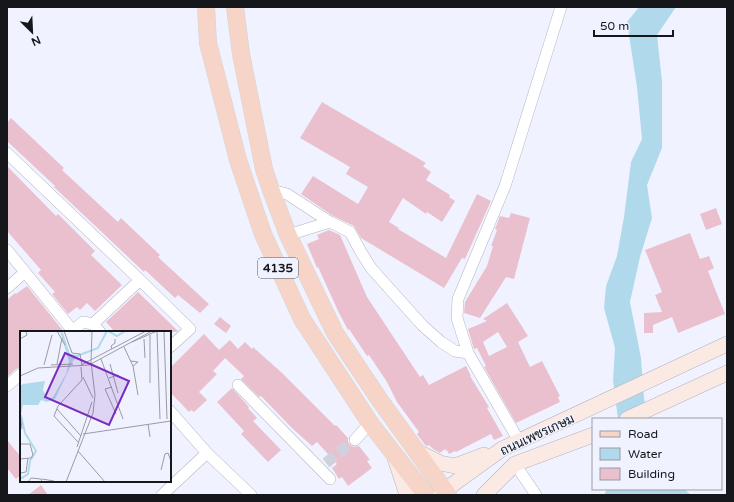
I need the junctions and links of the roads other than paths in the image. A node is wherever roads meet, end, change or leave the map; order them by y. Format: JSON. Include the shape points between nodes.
{"nodes":[{"id":1,"x":206,"y":7,"type":"edge"},
{"id":2,"x":235,"y":7,"type":"edge"},
{"id":3,"x":561,"y":7,"type":"edge"},
{"id":4,"x":7,"y":153,"type":"edge"},
{"id":5,"x":271,"y":190,"type":"junction"},
{"id":6,"x":330,"y":222,"type":"junction"},
{"id":7,"x":288,"y":235,"type":"junction"},
{"id":8,"x":7,"y":250,"type":"edge"},
{"id":9,"x":25,"y":272,"type":"junction"},
{"id":10,"x":140,"y":280,"type":"junction"},
{"id":11,"x":7,"y":288,"type":"edge"},
{"id":12,"x":97,"y":328,"type":"edge"},
{"id":13,"x":71,"y":331,"type":"edge"},
{"id":14,"x":73,"y":331,"type":"edge"},
{"id":15,"x":727,"y":344,"type":"edge"},
{"id":16,"x":171,"y":346,"type":"edge"},
{"id":17,"x":468,"y":353,"type":"junction"},
{"id":18,"x":727,"y":373,"type":"edge"},
{"id":19,"x":20,"y":375,"type":"edge"},
{"id":20,"x":238,"y":385,"type":"dead end"},
{"id":21,"x":7,"y":386,"type":"edge"},
{"id":22,"x":171,"y":412,"type":"edge"},
{"id":23,"x":629,"y":418,"type":"edge"},
{"id":24,"x":370,"y":423,"type":"junction"},
{"id":25,"x":592,"y":435,"type":"edge"},
{"id":26,"x":355,"y":440,"type":"tunnel mouth"},
{"id":27,"x":519,"y":441,"type":"junction"},
{"id":28,"x":502,"y":449,"type":"junction"},
{"id":29,"x":418,"y":452,"type":"junction"},
{"id":30,"x":208,"y":453,"type":"junction"},
{"id":31,"x":394,"y":455,"type":"junction"},
{"id":32,"x":311,"y":459,"type":"junction"},
{"id":33,"x":326,"y":463,"type":"dead end"},
{"id":34,"x":515,"y":464,"type":"junction"},
{"id":35,"x":330,"y":479,"type":"dead end"},
{"id":36,"x":171,"y":488,"type":"edge"},
{"id":37,"x":445,"y":493,"type":"edge"},
{"id":38,"x":162,"y":495,"type":"edge"},
{"id":39,"x":251,"y":495,"type":"edge"},
{"id":40,"x":407,"y":495,"type":"edge"},
{"id":41,"x":426,"y":495,"type":"edge"},
{"id":42,"x":484,"y":495,"type":"edge"},
{"id":43,"x":494,"y":495,"type":"edge"},
{"id":44,"x":536,"y":495,"type":"edge"}],
"edges":[{"from":1,"to":24,"type":"main road","number":"4135","via":[[208,43],[238,160],[263,234],[302,319]]},
{"from":2,"to":5,"type":"main road","number":"4135","via":[[250,101]]},
{"from":3,"to":17,"type":"street","via":[[505,186],[458,298],[457,318]]},
{"from":4,"to":10,"type":"street"},
{"from":5,"to":6,"type":"street","via":[[286,194]]},
{"from":5,"to":7,"type":"main road","number":"4135"},
{"from":6,"to":7,"type":"street"},
{"from":6,"to":17,"type":"street","via":[[350,232],[371,268],[422,325],[454,350]]},
{"from":7,"to":29,"type":"main road","number":"4135","via":[[335,333]]},
{"from":8,"to":9,"type":"street"},
{"from":9,"to":11,"type":"street"},
{"from":9,"to":13,"type":"street"},
{"from":10,"to":12,"type":"street"},
{"from":10,"to":16,"type":"street","via":[[190,329]]},
{"from":12,"to":14,"type":"street","via":[[83,322]]},
{"from":15,"to":27,"type":"main road","name":"ถนนเพชรเกษม"},
{"from":17,"to":27,"type":"street"},
{"from":18,"to":23,"type":"main road"},
{"from":19,"to":21,"type":"street"},
{"from":20,"to":32,"type":"street"},
{"from":22,"to":30,"type":"street"},
{"from":24,"to":26,"type":"street"},
{"from":24,"to":31,"type":"main road","number":"4135"},
{"from":25,"to":34,"type":"main road","name":"ถนนเพชรเกษม"},
{"from":27,"to":28,"type":"main road","name":"ถนนเพชรเกษม"},
{"from":28,"to":29,"type":"main road","via":[[455,466],[440,463]]},
{"from":28,"to":37,"type":"main road","name":"ถนนเพชรเกษม"},
{"from":29,"to":37,"type":"main road","number":"4135"},
{"from":30,"to":36,"type":"street"},
{"from":30,"to":39,"type":"street"},
{"from":31,"to":40,"type":"main road"},
{"from":31,"to":41,"type":"main road","number":"4135"},
{"from":32,"to":33,"type":"street"},
{"from":32,"to":35,"type":"street"},
{"from":34,"to":42,"type":"main road","name":"ถนนเพชรเกษม"},
{"from":34,"to":43,"type":"main road"},
{"from":34,"to":44,"type":"street"},
{"from":36,"to":38,"type":"street"}]}
